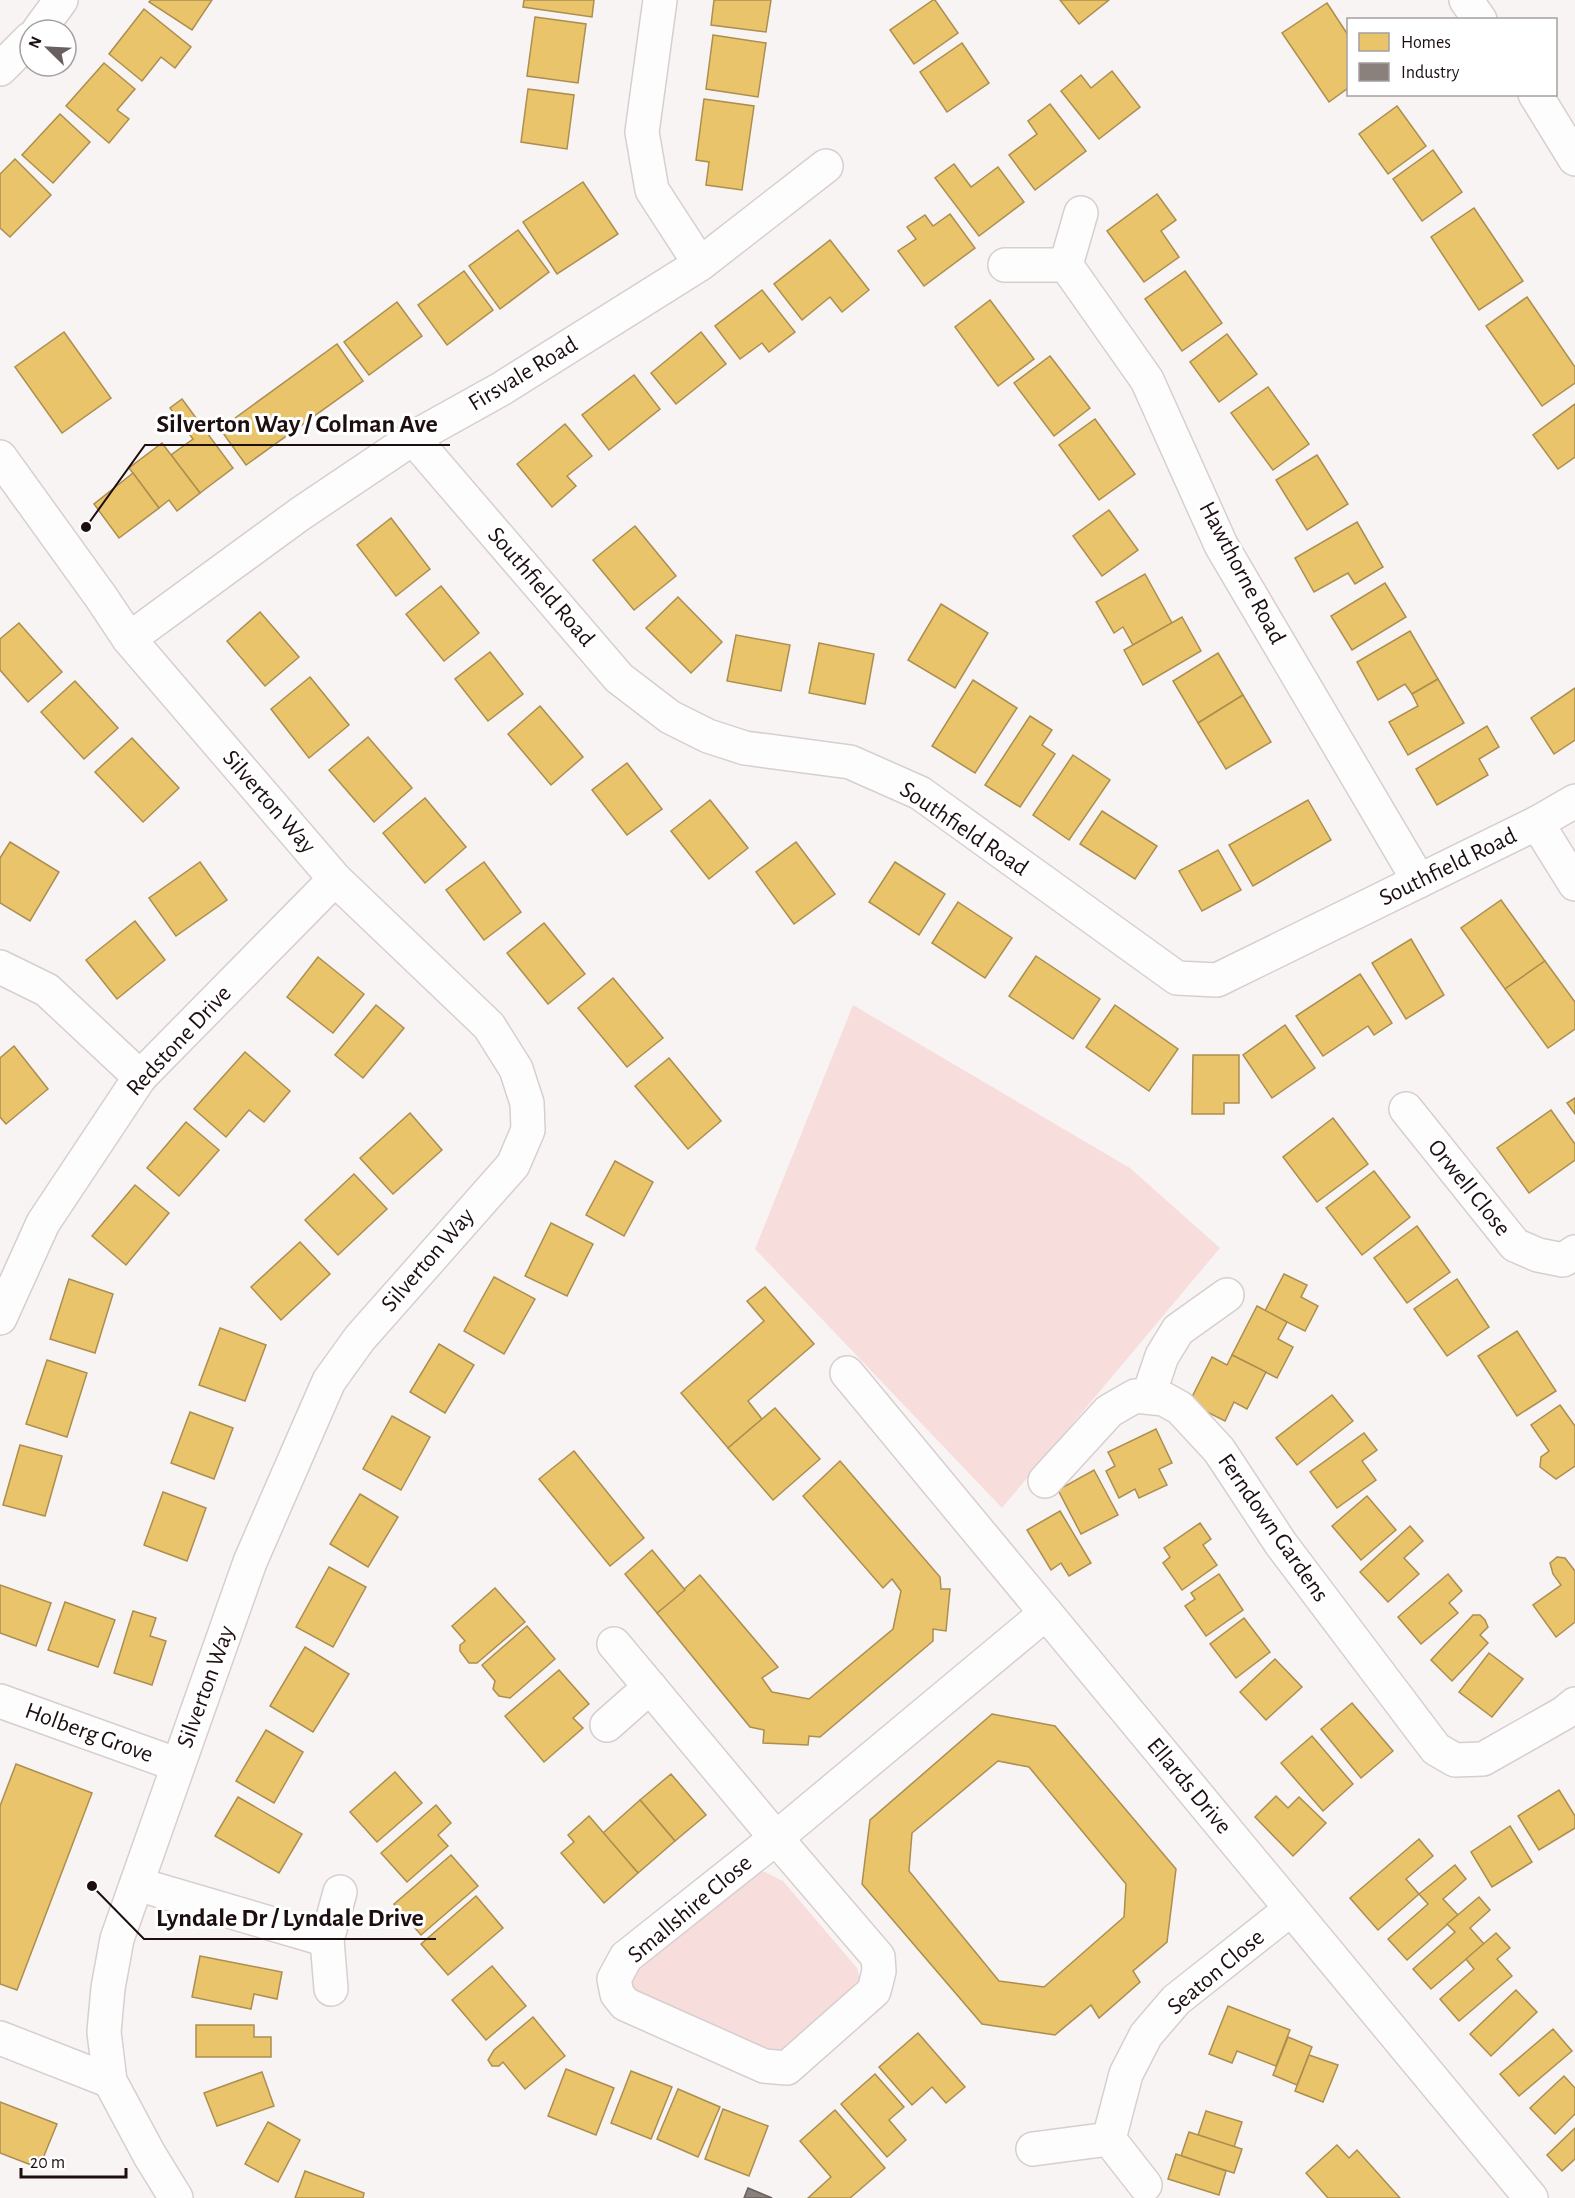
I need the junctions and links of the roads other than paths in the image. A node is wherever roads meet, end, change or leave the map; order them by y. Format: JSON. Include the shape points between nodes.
{"nodes":[{"id":1,"x":61,"y":0,"type":"edge"},
{"id":2,"x":660,"y":0,"type":"edge"},
{"id":3,"x":1466,"y":0,"type":"edge"},
{"id":4,"x":48,"y":18,"type":"edge"},
{"id":5,"x":1479,"y":18,"type":"edge"},
{"id":6,"x":18,"y":51,"type":"edge"},
{"id":7,"x":0,"y":69,"type":"edge"},
{"id":8,"x":1536,"y":96,"type":"edge"},
{"id":9,"x":1575,"y":159,"type":"edge"},
{"id":10,"x":826,"y":166,"type":"dead end"},
{"id":11,"x":1081,"y":213,"type":"dead end"},
{"id":12,"x":700,"y":264,"type":"junction"},
{"id":13,"x":1005,"y":265,"type":"dead end"},
{"id":14,"x":1066,"y":265,"type":"junction"},
{"id":15,"x":413,"y":438,"type":"junction"},
{"id":16,"x":0,"y":457,"type":"edge"},
{"id":17,"x":129,"y":639,"type":"junction"},
{"id":18,"x":1575,"y":801,"type":"edge"},
{"id":19,"x":1537,"y":823,"type":"junction"},
{"id":20,"x":335,"y":879,"type":"junction"},
{"id":21,"x":1419,"y":881,"type":"junction"},
{"id":22,"x":1575,"y":884,"type":"edge"},
{"id":23,"x":0,"y":967,"type":"edge"},
{"id":24,"x":140,"y":1077,"type":"junction"},
{"id":25,"x":1406,"y":1109,"type":"dead end"},
{"id":26,"x":1575,"y":1252,"type":"edge"},
{"id":27,"x":1227,"y":1294,"type":"dead end"},
{"id":28,"x":0,"y":1318,"type":"edge"},
{"id":29,"x":847,"y":1373,"type":"dead end"},
{"id":30,"x":1148,"y":1397,"type":"junction"},
{"id":31,"x":1045,"y":1482,"type":"dead end"},
{"id":32,"x":1046,"y":1613,"type":"junction"},
{"id":33,"x":614,"y":1644,"type":"dead end"},
{"id":34,"x":650,"y":1687,"type":"junction"},
{"id":35,"x":0,"y":1701,"type":"edge"},
{"id":36,"x":1571,"y":1715,"type":"edge"},
{"id":37,"x":607,"y":1725,"type":"dead end"},
{"id":38,"x":177,"y":1765,"type":"junction"},
{"id":39,"x":776,"y":1838,"type":"junction"},
{"id":40,"x":137,"y":1884,"type":"junction"},
{"id":41,"x":340,"y":1892,"type":"dead end"},
{"id":42,"x":1291,"y":1910,"type":"junction"},
{"id":43,"x":327,"y":1940,"type":"junction"},
{"id":44,"x":330,"y":1989,"type":"dead end"},
{"id":45,"x":0,"y":2038,"type":"edge"},
{"id":46,"x":110,"y":2080,"type":"junction"},
{"id":47,"x":1109,"y":2139,"type":"junction"},
{"id":48,"x":1034,"y":2149,"type":"dead end"},
{"id":49,"x":1145,"y":2185,"type":"dead end"},
{"id":50,"x":176,"y":2198,"type":"edge"},
{"id":51,"x":1531,"y":2198,"type":"edge"}],
"edges":[{"from":1,"to":4,"type":"street"},
{"from":2,"to":12,"type":"street","via":[[642,132],[652,190]]},
{"from":3,"to":5,"type":"street"},
{"from":6,"to":7,"type":"street"},
{"from":8,"to":9,"type":"street"},
{"from":10,"to":12,"type":"street","name":"Firsvale Road"},
{"from":11,"to":14,"type":"street"},
{"from":12,"to":15,"type":"street","name":"Firsvale Road","via":[[501,389]]},
{"from":13,"to":14,"type":"street"},
{"from":14,"to":21,"type":"street","name":"Hawthorne Road","via":[[1147,380],[1221,545]]},
{"from":15,"to":17,"type":"street","name":"Firsvale Road","via":[[300,514]]},
{"from":15,"to":21,"type":"street","name":"Southfield Road","via":[[619,678],[670,717],[708,736],[745,748],[850,762],[920,793],[1177,978],[1217,980]]},
{"from":16,"to":17,"type":"street","name":"Silverton Way"},
{"from":17,"to":20,"type":"street","name":"Silverton Way"},
{"from":18,"to":19,"type":"street","name":"Southfield Road"},
{"from":19,"to":21,"type":"street","name":"Southfield Road"},
{"from":19,"to":22,"type":"street"},
{"from":20,"to":24,"type":"street","name":"Redstone Drive"},
{"from":20,"to":38,"type":"street","name":"Silverton Way","via":[[489,1026],[516,1069],[527,1103],[528,1130],[513,1165],[360,1338],[329,1381],[250,1562]]},
{"from":23,"to":24,"type":"street","via":[[47,990]]},
{"from":24,"to":28,"type":"street","name":"Redstone Drive","via":[[43,1223]]},
{"from":25,"to":26,"type":"street","name":"Orwell Close","via":[[1515,1245],[1563,1260]]},
{"from":27,"to":30,"type":"street","via":[[1178,1330],[1162,1356]]},
{"from":29,"to":32,"type":"street","name":"Ellards Drive"},
{"from":30,"to":31,"type":"street","via":[[1135,1396],[1109,1411]]},
{"from":30,"to":36,"type":"street","name":"Ferndown Gardens","via":[[1164,1399],[1180,1408],[1219,1450],[1281,1544],[1436,1749],[1455,1760],[1483,1759]]},
{"from":32,"to":39,"type":"street","name":"Smallshire Close"},
{"from":32,"to":42,"type":"street","name":"Ellards Drive"},
{"from":33,"to":34,"type":"street","name":"Smallshire Close"},
{"from":34,"to":37,"type":"street"},
{"from":34,"to":39,"type":"street","name":"Smallshire Close"},
{"from":35,"to":38,"type":"street","name":"Holberg Grove"},
{"from":38,"to":40,"type":"street","name":"Silverton Way"},
{"from":39,"to":39,"type":"street","name":"Smallshire Close","via":[[878,1957],[879,1971],[874,1991],[787,2068],[764,2066],[625,2004],[617,1994],[614,1979],[626,1957]]},
{"from":40,"to":43,"type":"street"},
{"from":40,"to":46,"type":"street","name":"Silverton Way","via":[[117,1939],[108,1988],[104,2032]]},
{"from":41,"to":43,"type":"street"},
{"from":42,"to":47,"type":"street","name":"Seaton Close","via":[[1176,2000],[1146,2035],[1126,2074]]},
{"from":42,"to":51,"type":"street","name":"Ellards Drive"},
{"from":43,"to":44,"type":"street"},
{"from":45,"to":46,"type":"street"},
{"from":46,"to":50,"type":"street","name":"Silverton Way"},
{"from":47,"to":48,"type":"street"},
{"from":47,"to":49,"type":"street"}]}
